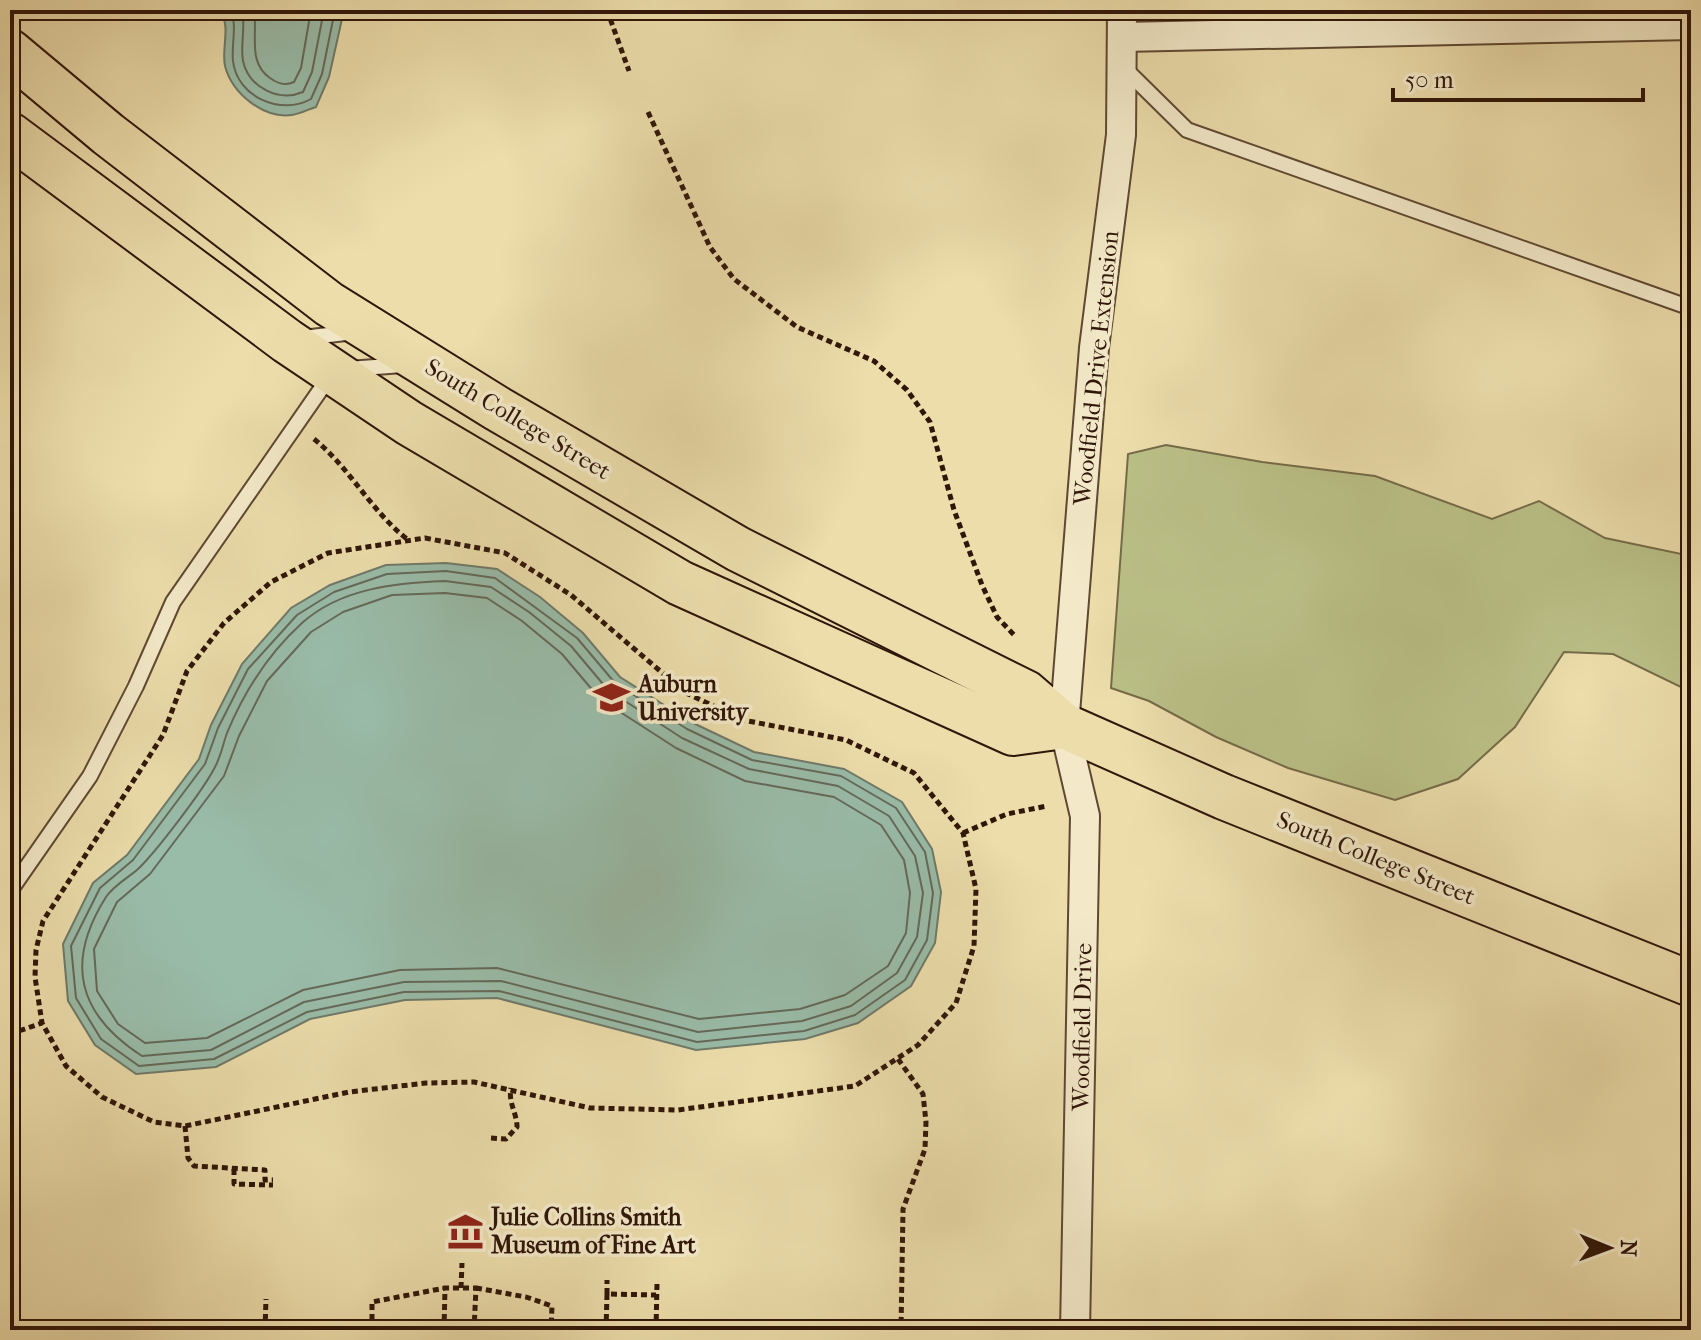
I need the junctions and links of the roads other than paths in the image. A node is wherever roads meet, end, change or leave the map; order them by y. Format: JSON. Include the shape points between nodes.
{"nodes":[{"id":1,"x":1359,"y":21,"type":"edge"},
{"id":2,"x":1123,"y":24,"type":"edge"},
{"id":3,"x":1691,"y":25,"type":"edge"},
{"id":4,"x":10,"y":52,"type":"edge"},
{"id":5,"x":1122,"y":66,"type":"junction"},
{"id":6,"x":10,"y":135,"type":"edge"},
{"id":7,"x":1691,"y":308,"type":"edge"},
{"id":8,"x":370,"y":329,"type":"junction"},
{"id":9,"x":287,"y":341,"type":"junction"},
{"id":10,"x":428,"y":365,"type":"junction"},
{"id":11,"x":333,"y":371,"type":"junction"},
{"id":12,"x":1064,"y":726,"type":"junction"},
{"id":13,"x":10,"y":891,"type":"edge"},
{"id":14,"x":1691,"y":984,"type":"edge"},
{"id":15,"x":1075,"y":1330,"type":"edge"}],
"edges":[{"from":1,"to":2,"type":"street"},
{"from":1,"to":3,"type":"street"},
{"from":2,"to":5,"type":"street","name":"Woodfield Drive Extension"},
{"from":4,"to":8,"type":"main road","name":"South College Street","via":[[329,304]]},
{"from":5,"to":7,"type":"lane","via":[[1187,130]]},
{"from":5,"to":12,"type":"street","name":"Woodfield Drive Extension","via":[[1121,135],[1092,362]]},
{"from":6,"to":9,"type":"main road"},
{"from":8,"to":9,"type":"lane"},
{"from":8,"to":10,"type":"main road","name":"South College Street"},
{"from":9,"to":11,"type":"main road"},
{"from":10,"to":11,"type":"lane"},
{"from":10,"to":12,"type":"main road","name":"South College Street","via":[[738,549],[1026,693]]},
{"from":11,"to":12,"type":"main road","via":[[409,423],[680,583],[1013,733]]},
{"from":11,"to":13,"type":"lane","via":[[173,602],[90,776]]},
{"from":12,"to":14,"type":"main road","name":"South College Street","via":[[1224,797]]},
{"from":12,"to":15,"type":"street","name":"Woodfield Drive","via":[[1085,816]]}]}
